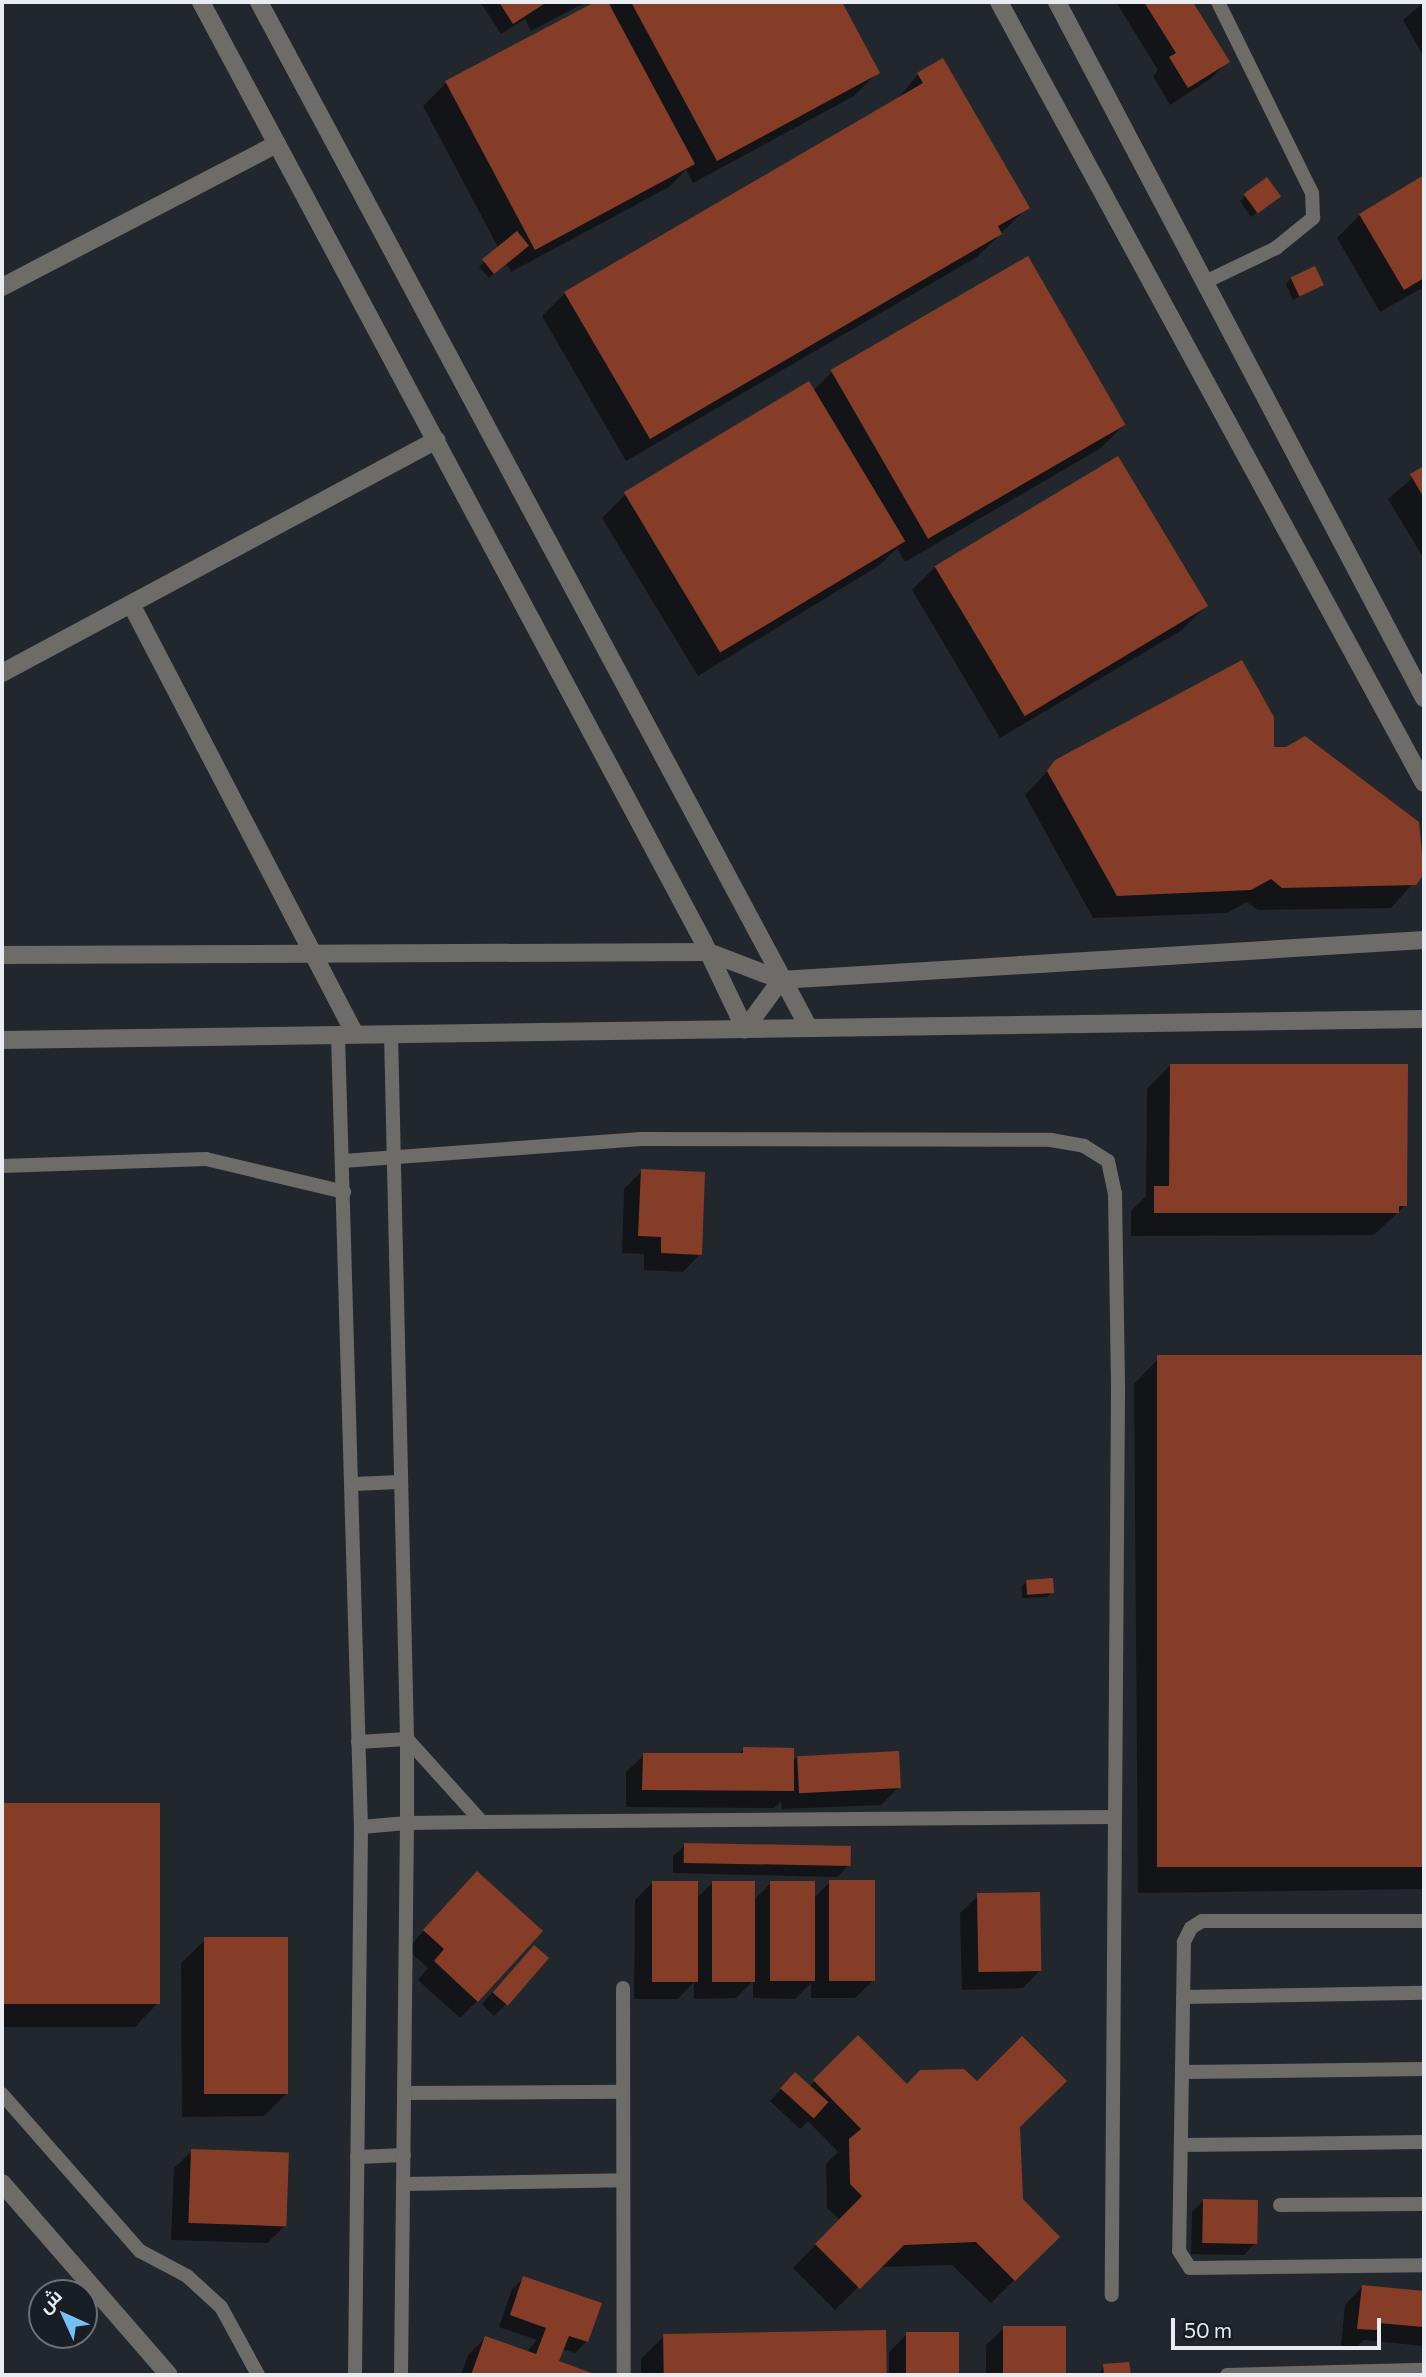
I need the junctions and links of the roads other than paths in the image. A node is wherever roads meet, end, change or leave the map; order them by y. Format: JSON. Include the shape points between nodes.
{"nodes":[{"id":1,"x":201,"y":2,"type":"edge"},
{"id":2,"x":259,"y":2,"type":"edge"},
{"id":3,"x":999,"y":2,"type":"edge"},
{"id":4,"x":1057,"y":2,"type":"edge"},
{"id":5,"x":1218,"y":2,"type":"edge"},
{"id":6,"x":277,"y":144,"type":"junction"},
{"id":7,"x":1205,"y":282,"type":"junction"},
{"id":8,"x":2,"y":287,"type":"edge"},
{"id":9,"x":436,"y":440,"type":"junction"},
{"id":10,"x":131,"y":604,"type":"junction"},
{"id":11,"x":2,"y":673,"type":"edge"},
{"id":12,"x":1424,"y":698,"type":"edge"},
{"id":13,"x":1424,"y":783,"type":"edge"},
{"id":14,"x":1424,"y":940,"type":"edge"},
{"id":15,"x":708,"y":952,"type":"junction"},
{"id":16,"x":313,"y":953,"type":"junction"},
{"id":17,"x":2,"y":955,"type":"edge"},
{"id":18,"x":781,"y":980,"type":"junction"},
{"id":19,"x":1424,"y":1019,"type":"edge"},
{"id":20,"x":810,"y":1028,"type":"junction"},
{"id":21,"x":745,"y":1029,"type":"junction"},
{"id":22,"x":391,"y":1033,"type":"junction"},
{"id":23,"x":346,"y":1035,"type":"junction"},
{"id":24,"x":2,"y":1040,"type":"edge"},
{"id":25,"x":343,"y":1161,"type":"junction"},
{"id":26,"x":390,"y":1161,"type":"junction"},
{"id":27,"x":2,"y":1166,"type":"edge"},
{"id":28,"x":344,"y":1192,"type":"junction"},
{"id":29,"x":399,"y":1482,"type":"junction"},
{"id":30,"x":354,"y":1484,"type":"junction"},
{"id":31,"x":407,"y":1739,"type":"junction"},
{"id":32,"x":358,"y":1742,"type":"junction"},
{"id":33,"x":1115,"y":1817,"type":"junction"},
{"id":34,"x":482,"y":1822,"type":"junction"},
{"id":35,"x":407,"y":1823,"type":"junction"},
{"id":36,"x":361,"y":1828,"type":"junction"},
{"id":37,"x":1424,"y":1921,"type":"edge"},
{"id":38,"x":623,"y":1988,"type":"dead end"},
{"id":39,"x":1424,"y":1993,"type":"edge"},
{"id":40,"x":1183,"y":1997,"type":"junction"},
{"id":41,"x":1424,"y":2069,"type":"edge"},
{"id":42,"x":1182,"y":2073,"type":"junction"},
{"id":43,"x":623,"y":2092,"type":"junction"},
{"id":44,"x":404,"y":2093,"type":"junction"},
{"id":45,"x":2,"y":2094,"type":"edge"},
{"id":46,"x":1424,"y":2142,"type":"edge"},
{"id":47,"x":1181,"y":2145,"type":"junction"},
{"id":48,"x":404,"y":2155,"type":"junction"},
{"id":49,"x":357,"y":2157,"type":"junction"},
{"id":50,"x":624,"y":2180,"type":"junction"},
{"id":51,"x":2,"y":2183,"type":"edge"},
{"id":52,"x":403,"y":2184,"type":"junction"},
{"id":53,"x":1424,"y":2204,"type":"edge"},
{"id":54,"x":1280,"y":2205,"type":"dead end"},
{"id":55,"x":1424,"y":2265,"type":"edge"},
{"id":56,"x":1112,"y":2295,"type":"dead end"},
{"id":57,"x":1424,"y":2370,"type":"edge"},
{"id":58,"x":169,"y":2375,"type":"edge"},
{"id":59,"x":258,"y":2375,"type":"edge"},
{"id":60,"x":355,"y":2375,"type":"edge"},
{"id":61,"x":401,"y":2375,"type":"edge"},
{"id":62,"x":624,"y":2375,"type":"edge"},
{"id":63,"x":1227,"y":2375,"type":"edge"}],
"edges":[{"from":1,"to":6,"type":"street"},
{"from":2,"to":18,"type":"street"},
{"from":3,"to":13,"type":"street"},
{"from":4,"to":7,"type":"street"},
{"from":5,"to":7,"type":"lane","via":[[1312,193],[1313,219],[1276,247]]},
{"from":6,"to":8,"type":"street"},
{"from":6,"to":9,"type":"street"},
{"from":7,"to":12,"type":"street"},
{"from":9,"to":10,"type":"street"},
{"from":9,"to":15,"type":"street"},
{"from":10,"to":11,"type":"street"},
{"from":10,"to":16,"type":"street"},
{"from":14,"to":18,"type":"street"},
{"from":15,"to":16,"type":"street"},
{"from":15,"to":18,"type":"street"},
{"from":15,"to":21,"type":"street"},
{"from":16,"to":17,"type":"street"},
{"from":16,"to":23,"type":"street"},
{"from":18,"to":20,"type":"street"},
{"from":18,"to":21,"type":"street"},
{"from":19,"to":20,"type":"street"},
{"from":20,"to":21,"type":"street"},
{"from":21,"to":22,"type":"street"},
{"from":22,"to":23,"type":"street"},
{"from":22,"to":26,"type":"lane"},
{"from":23,"to":24,"type":"street"},
{"from":23,"to":25,"type":"lane"},
{"from":25,"to":26,"type":"lane"},
{"from":25,"to":28,"type":"lane"},
{"from":26,"to":29,"type":"lane"},
{"from":26,"to":33,"type":"lane","via":[[641,1139],[1051,1140],[1084,1146],[1108,1161],[1115,1193],[1118,1392]]},
{"from":27,"to":28,"type":"lane","via":[[206,1159]]},
{"from":28,"to":30,"type":"lane"},
{"from":29,"to":30,"type":"lane"},
{"from":29,"to":31,"type":"lane"},
{"from":30,"to":32,"type":"lane"},
{"from":31,"to":32,"type":"lane"},
{"from":31,"to":34,"type":"lane"},
{"from":31,"to":35,"type":"lane"},
{"from":32,"to":36,"type":"lane"},
{"from":33,"to":34,"type":"lane"},
{"from":33,"to":56,"type":"lane"},
{"from":34,"to":35,"type":"lane"},
{"from":35,"to":36,"type":"lane"},
{"from":35,"to":44,"type":"lane"},
{"from":36,"to":49,"type":"lane"},
{"from":37,"to":40,"type":"lane","via":[[1202,1921],[1184,1942]]},
{"from":38,"to":43,"type":"lane"},
{"from":39,"to":40,"type":"lane"},
{"from":40,"to":42,"type":"lane"},
{"from":41,"to":42,"type":"lane"},
{"from":42,"to":47,"type":"lane"},
{"from":43,"to":44,"type":"lane"},
{"from":43,"to":50,"type":"lane"},
{"from":44,"to":48,"type":"lane"},
{"from":45,"to":59,"type":"lane","via":[[140,2251],[187,2276],[221,2307]]},
{"from":46,"to":47,"type":"lane"},
{"from":47,"to":55,"type":"lane","via":[[1179,2251],[1190,2268]]},
{"from":48,"to":49,"type":"lane"},
{"from":48,"to":52,"type":"lane"},
{"from":49,"to":60,"type":"lane"},
{"from":50,"to":52,"type":"lane"},
{"from":50,"to":62,"type":"lane"},
{"from":51,"to":58,"type":"street"},
{"from":52,"to":61,"type":"lane"},
{"from":53,"to":54,"type":"lane"},
{"from":57,"to":63,"type":"lane"}]}
